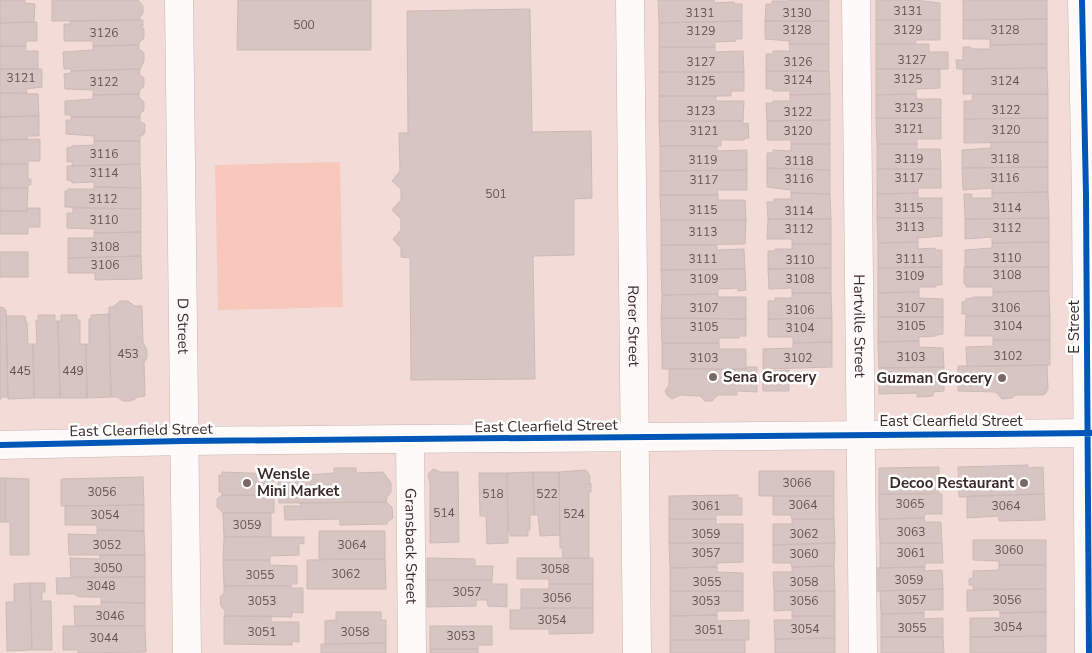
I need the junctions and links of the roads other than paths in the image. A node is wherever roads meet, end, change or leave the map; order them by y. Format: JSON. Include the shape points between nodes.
{"nodes":[{"id":1,"x":179,"y":0,"type":"edge"},
{"id":2,"x":630,"y":0,"type":"edge"},
{"id":3,"x":856,"y":0,"type":"edge"},
{"id":4,"x":1082,"y":0,"type":"edge"},
{"id":5,"x":1089,"y":195,"type":"edge"},
{"id":6,"x":1090,"y":433,"type":"edge"},
{"id":7,"x":861,"y":434,"type":"junction"},
{"id":8,"x":634,"y":437,"type":"junction"},
{"id":9,"x":410,"y":440,"type":"junction"},
{"id":10,"x":183,"y":441,"type":"junction"},
{"id":11,"x":0,"y":445,"type":"edge"},
{"id":12,"x":187,"y":653,"type":"edge"},
{"id":13,"x":412,"y":653,"type":"edge"},
{"id":14,"x":637,"y":653,"type":"edge"},
{"id":15,"x":863,"y":653,"type":"edge"},
{"id":16,"x":1089,"y":653,"type":"edge"}],
"edges":[{"from":1,"to":10,"type":"street","name":"D Street"},
{"from":2,"to":8,"type":"street","name":"Rorer Street"},
{"from":3,"to":7,"type":"street","name":"Hartville Street"},
{"from":4,"to":5,"type":"street","name":"E Street"},
{"from":5,"to":6,"type":"street","name":"E Street"},
{"from":6,"to":7,"type":"street","name":"East Clearfield Street"},
{"from":6,"to":16,"type":"street","name":"E Street"},
{"from":7,"to":8,"type":"street","name":"East Clearfield Street"},
{"from":7,"to":15,"type":"street","name":"Hartville Street"},
{"from":8,"to":9,"type":"street","name":"East Clearfield Street"},
{"from":8,"to":14,"type":"street","name":"Rorer Street"},
{"from":9,"to":10,"type":"street","name":"East Clearfield Street"},
{"from":9,"to":13,"type":"street","name":"Gransback Street"},
{"from":10,"to":11,"type":"street","name":"East Clearfield Street"},
{"from":10,"to":12,"type":"street","name":"D Street"}]}
